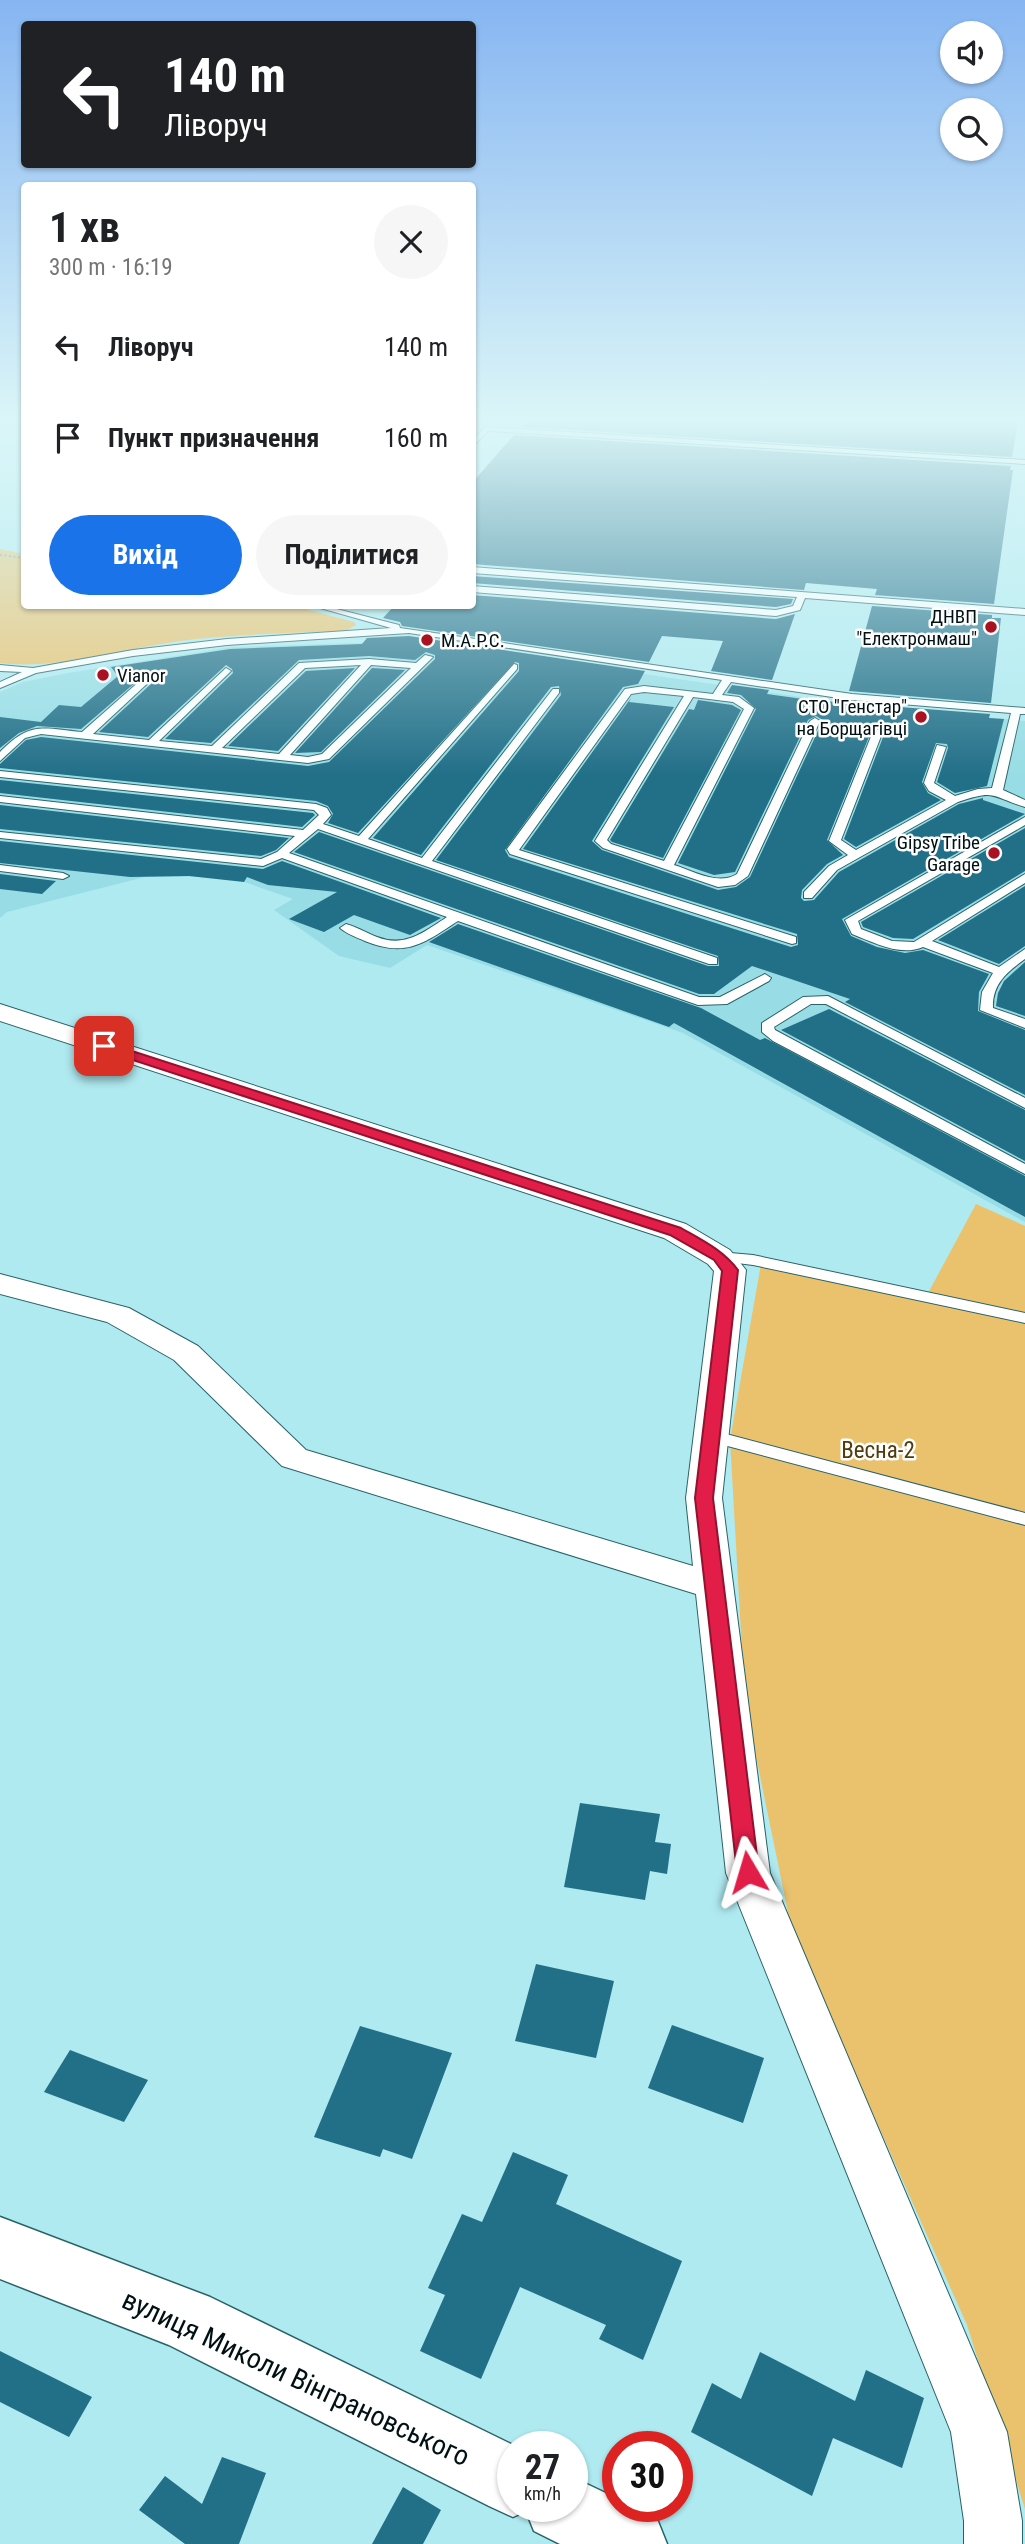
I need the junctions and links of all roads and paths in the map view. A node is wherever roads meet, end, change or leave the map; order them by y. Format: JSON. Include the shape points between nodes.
{"nodes":[{"id":1,"x":0,"y":555,"type":"edge"},
{"id":2,"x":21,"y":558,"type":"edge"},
{"id":3,"x":476,"y":570,"type":"edge"},
{"id":4,"x":476,"y":589,"type":"edge"},
{"id":5,"x":802,"y":595,"type":"junction"},
{"id":6,"x":333,"y":609,"type":"edge"},
{"id":7,"x":1025,"y":610,"type":"edge"},
{"id":8,"x":409,"y":630,"type":"junction"},
{"id":9,"x":428,"y":656,"type":"dead end"},
{"id":10,"x":369,"y":662,"type":"junction"},
{"id":11,"x":418,"y":666,"type":"junction"},
{"id":12,"x":514,"y":667,"type":"dead end"},
{"id":13,"x":0,"y":668,"type":"edge"},
{"id":14,"x":34,"y":671,"type":"junction"},
{"id":15,"x":226,"y":671,"type":"dead end"},
{"id":16,"x":727,"y":680,"type":"junction"},
{"id":17,"x":145,"y":681,"type":"dead end"},
{"id":18,"x":0,"y":685,"type":"edge"},
{"id":19,"x":556,"y":691,"type":"dead end"},
{"id":20,"x":690,"y":694,"type":"junction"},
{"id":21,"x":716,"y":696,"type":"junction"},
{"id":22,"x":1021,"y":711,"type":"edge"},
{"id":23,"x":815,"y":721,"type":"dead end"},
{"id":24,"x":878,"y":731,"type":"dead end"},
{"id":25,"x":84,"y":736,"type":"junction"},
{"id":26,"x":151,"y":743,"type":"junction"},
{"id":27,"x":941,"y":747,"type":"dead end"},
{"id":28,"x":214,"y":750,"type":"junction"},
{"id":29,"x":282,"y":757,"type":"junction"},
{"id":30,"x":0,"y":758,"type":"edge"},
{"id":31,"x":0,"y":774,"type":"edge"},
{"id":32,"x":997,"y":791,"type":"junction"},
{"id":33,"x":0,"y":799,"type":"edge"},
{"id":34,"x":954,"y":800,"type":"junction"},
{"id":35,"x":1025,"y":804,"type":"edge"},
{"id":36,"x":1025,"y":820,"type":"edge"},
{"id":37,"x":316,"y":825,"type":"junction"},
{"id":38,"x":304,"y":834,"type":"junction"},
{"id":39,"x":0,"y":835,"type":"edge"},
{"id":40,"x":361,"y":840,"type":"junction"},
{"id":41,"x":281,"y":854,"type":"junction"},
{"id":42,"x":855,"y":855,"type":"junction"},
{"id":43,"x":425,"y":862,"type":"junction"},
{"id":44,"x":667,"y":867,"type":"junction"},
{"id":45,"x":0,"y":868,"type":"edge"},
{"id":46,"x":63,"y":876,"type":"dead end"},
{"id":47,"x":1025,"y":878,"type":"edge"},
{"id":48,"x":808,"y":895,"type":"dead end"},
{"id":49,"x":457,"y":916,"type":"junction"},
{"id":50,"x":346,"y":928,"type":"dead end"},
{"id":51,"x":792,"y":940,"type":"dead end"},
{"id":52,"x":922,"y":942,"type":"junction"},
{"id":53,"x":1025,"y":953,"type":"edge"},
{"id":54,"x":713,"y":961,"type":"dead end"},
{"id":55,"x":999,"y":971,"type":"junction"},
{"id":56,"x":765,"y":978,"type":"dead end"},
{"id":57,"x":0,"y":1012,"type":"edge"},
{"id":58,"x":1025,"y":1024,"type":"edge"},
{"id":59,"x":1025,"y":1104,"type":"edge"},
{"id":60,"x":1025,"y":1170,"type":"edge"},
{"id":61,"x":719,"y":1257,"type":"junction"},
{"id":62,"x":0,"y":1284,"type":"edge"},
{"id":63,"x":1025,"y":1318,"type":"edge"},
{"id":64,"x":711,"y":1436,"type":"junction"},
{"id":65,"x":1025,"y":1519,"type":"edge"},
{"id":66,"x":714,"y":1586,"type":"junction"},
{"id":67,"x":0,"y":2248,"type":"edge"},
{"id":68,"x":497,"y":2474,"type":"edge"},
{"id":69,"x":588,"y":2521,"type":"edge"},
{"id":70,"x":632,"y":2544,"type":"edge"},
{"id":71,"x":993,"y":2544,"type":"edge"}],
"edges":[{"from":1,"to":2,"type":"path"},
{"from":3,"to":5,"type":"lane"},
{"from":4,"to":5,"type":"lane","via":[[776,613],[797,608]]},
{"from":5,"to":7,"type":"lane"},
{"from":6,"to":8,"type":"lane"},
{"from":8,"to":14,"type":"lane","via":[[227,642]]},
{"from":8,"to":16,"type":"lane"},
{"from":9,"to":11,"type":"lane"},
{"from":10,"to":11,"type":"lane"},
{"from":10,"to":28,"type":"lane","via":[[302,665]]},
{"from":10,"to":29,"type":"lane"},
{"from":11,"to":29,"type":"lane","via":[[330,755],[308,760]]},
{"from":12,"to":40,"type":"lane"},
{"from":13,"to":14,"type":"lane"},
{"from":14,"to":18,"type":"lane"},
{"from":15,"to":26,"type":"lane"},
{"from":16,"to":21,"type":"lane"},
{"from":16,"to":22,"type":"lane","via":[[852,697]]},
{"from":17,"to":25,"type":"lane"},
{"from":19,"to":43,"type":"lane"},
{"from":20,"to":21,"type":"lane"},
{"from":20,"to":44,"type":"lane","via":[[601,841]]},
{"from":20,"to":51,"type":"lane","via":[[644,688],[628,691],[514,852]]},
{"from":21,"to":44,"type":"lane","via":[[736,699],[749,708]]},
{"from":22,"to":32,"type":"lane"},
{"from":23,"to":44,"type":"lane","via":[[742,876],[731,883],[718,883]]},
{"from":24,"to":42,"type":"lane","via":[[835,841]]},
{"from":25,"to":26,"type":"lane"},
{"from":25,"to":30,"type":"lane","via":[[30,733]]},
{"from":26,"to":28,"type":"lane"},
{"from":27,"to":34,"type":"lane","via":[[929,783]]},
{"from":28,"to":29,"type":"lane"},
{"from":31,"to":37,"type":"lane","via":[[316,807],[325,815]]},
{"from":32,"to":34,"type":"lane"},
{"from":32,"to":35,"type":"lane"},
{"from":33,"to":38,"type":"lane"},
{"from":34,"to":42,"type":"lane"},
{"from":36,"to":52,"type":"lane","via":[[851,920],[856,931],[890,945]]},
{"from":37,"to":38,"type":"lane"},
{"from":37,"to":40,"type":"lane"},
{"from":38,"to":41,"type":"lane"},
{"from":39,"to":41,"type":"lane","via":[[263,863]]},
{"from":40,"to":43,"type":"lane"},
{"from":41,"to":49,"type":"lane"},
{"from":42,"to":48,"type":"lane","via":[[833,868]]},
{"from":43,"to":54,"type":"lane"},
{"from":45,"to":46,"type":"lane"},
{"from":47,"to":52,"type":"lane"},
{"from":49,"to":50,"type":"lane","via":[[401,946]]},
{"from":49,"to":56,"type":"lane","via":[[698,1001],[722,1001]]},
{"from":52,"to":55,"type":"lane"},
{"from":53,"to":55,"type":"lane"},
{"from":55,"to":58,"type":"lane","via":[[985,998],[987,1010]]},
{"from":57,"to":61,"type":"street","via":[[675,1231]]},
{"from":59,"to":60,"type":"lane","via":[[828,1000],[808,1000],[767,1026],[778,1038]]},
{"from":61,"to":63,"type":"lane","via":[[766,1262]]},
{"from":61,"to":64,"type":"street","via":[[730,1270]]},
{"from":62,"to":66,"type":"street","via":[[118,1315],[186,1353],[294,1458]]},
{"from":64,"to":65,"type":"lane"},
{"from":64,"to":66,"type":"street","via":[[704,1498]]},
{"from":66,"to":71,"type":"street","via":[[748,1872],[979,2432]]},
{"from":67,"to":68,"type":"main road","name":"вулиця Миколи Вінграновського","via":[[187,2320]]},
{"from":69,"to":70,"type":"main road"}]}
